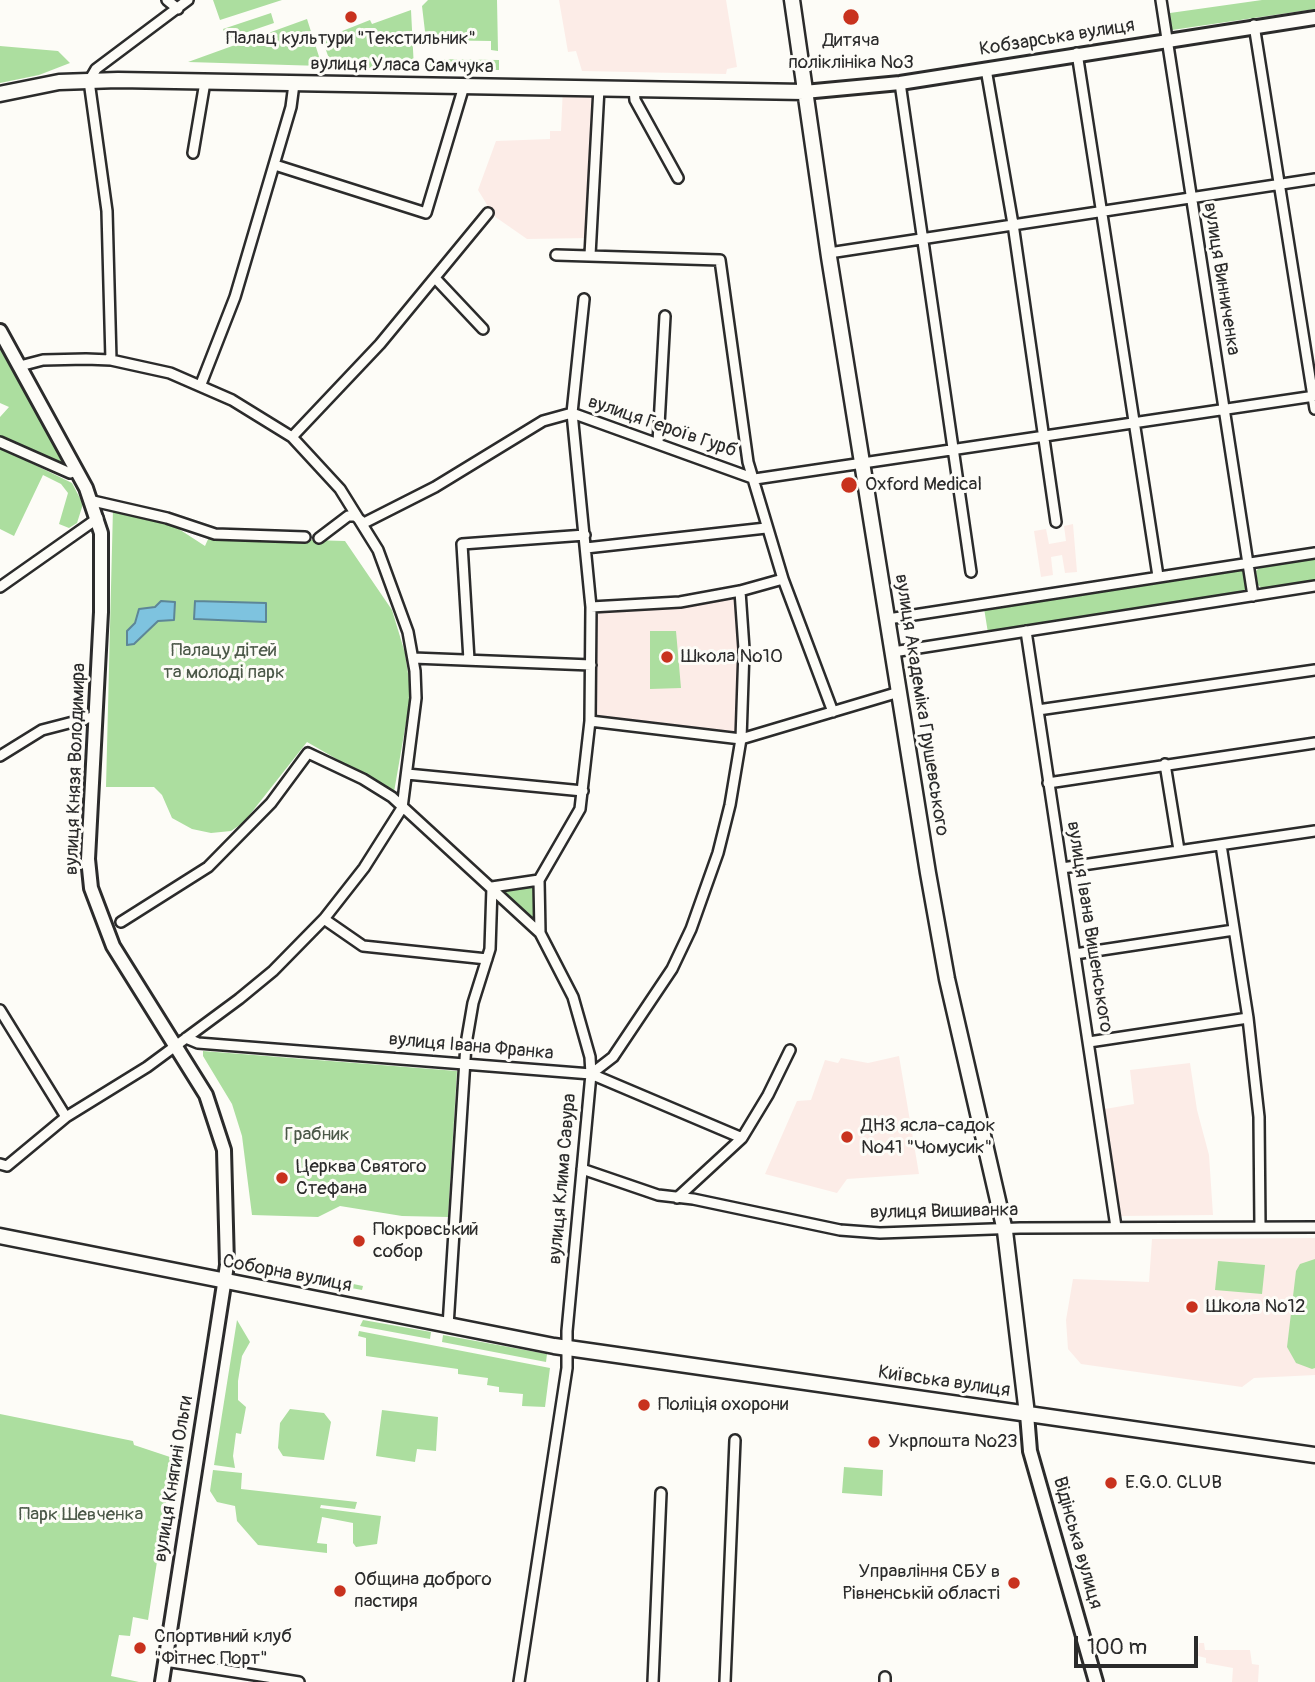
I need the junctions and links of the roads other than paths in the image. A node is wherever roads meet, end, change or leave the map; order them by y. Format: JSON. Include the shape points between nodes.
{"nodes":[{"id":1,"x":167,"y":0,"type":"edge"},
{"id":2,"x":188,"y":0,"type":"edge"},
{"id":3,"x":792,"y":0,"type":"edge"},
{"id":4,"x":1161,"y":0,"type":"edge"},
{"id":5,"x":178,"y":9,"type":"junction"},
{"id":6,"x":1315,"y":18,"type":"edge"},
{"id":7,"x":1254,"y":26,"type":"junction"},
{"id":8,"x":1166,"y":40,"type":"junction"},
{"id":9,"x":1076,"y":54,"type":"junction"},
{"id":10,"x":986,"y":69,"type":"junction"},
{"id":11,"x":89,"y":81,"type":"junction"},
{"id":12,"x":205,"y":82,"type":"junction"},
{"id":13,"x":901,"y":83,"type":"junction"},
{"id":14,"x":294,"y":84,"type":"junction"},
{"id":15,"x":464,"y":86,"type":"junction"},
{"id":16,"x":599,"y":88,"type":"junction"},
{"id":17,"x":635,"y":89,"type":"junction"},
{"id":18,"x":804,"y":92,"type":"junction"},
{"id":19,"x":0,"y":94,"type":"edge"},
{"id":20,"x":193,"y":153,"type":"dead end"},
{"id":21,"x":275,"y":164,"type":"junction"},
{"id":22,"x":678,"y":178,"type":"dead end"},
{"id":23,"x":1315,"y":179,"type":"edge"},
{"id":24,"x":1279,"y":186,"type":"junction"},
{"id":25,"x":1191,"y":199,"type":"junction"},
{"id":26,"x":1103,"y":212,"type":"junction"},
{"id":27,"x":488,"y":213,"type":"dead end"},
{"id":28,"x":1013,"y":224,"type":"junction"},
{"id":29,"x":925,"y":239,"type":"junction"},
{"id":30,"x":829,"y":253,"type":"junction"},
{"id":31,"x":556,"y":255,"type":"dead end"},
{"id":32,"x":590,"y":255,"type":"junction"},
{"id":33,"x":435,"y":278,"type":"junction"},
{"id":34,"x":584,"y":299,"type":"dead end"},
{"id":35,"x":665,"y":316,"type":"dead end"},
{"id":36,"x":483,"y":330,"type":"dead end"},
{"id":37,"x":0,"y":331,"type":"edge"},
{"id":38,"x":111,"y":360,"type":"junction"},
{"id":39,"x":20,"y":366,"type":"junction"},
{"id":40,"x":201,"y":384,"type":"junction"},
{"id":41,"x":1314,"y":396,"type":"edge"},
{"id":42,"x":1315,"y":409,"type":"edge"},
{"id":43,"x":1223,"y":410,"type":"junction"},
{"id":44,"x":572,"y":413,"type":"junction"},
{"id":45,"x":1134,"y":424,"type":"junction"},
{"id":46,"x":1045,"y":434,"type":"junction"},
{"id":47,"x":292,"y":437,"type":"junction"},
{"id":48,"x":0,"y":442,"type":"edge"},
{"id":49,"x":658,"y":443,"type":"junction"},
{"id":50,"x":956,"y":450,"type":"junction"},
{"id":51,"x":863,"y":465,"type":"junction"},
{"id":52,"x":77,"y":470,"type":"junction"},
{"id":53,"x":755,"y":478,"type":"junction"},
{"id":54,"x":93,"y":501,"type":"junction"},
{"id":55,"x":98,"y":519,"type":"junction"},
{"id":56,"x":1056,"y":522,"type":"dead end"},
{"id":57,"x":364,"y":523,"type":"junction"},
{"id":58,"x":766,"y":528,"type":"junction"},
{"id":59,"x":585,"y":535,"type":"junction"},
{"id":60,"x":304,"y":537,"type":"dead end"},
{"id":61,"x":319,"y":538,"type":"dead end"},
{"id":62,"x":586,"y":548,"type":"junction"},
{"id":63,"x":1315,"y":553,"type":"edge"},
{"id":64,"x":1249,"y":563,"type":"junction"},
{"id":65,"x":971,"y":572,"type":"dead end"},
{"id":66,"x":1158,"y":576,"type":"junction"},
{"id":67,"x":783,"y":579,"type":"junction"},
{"id":68,"x":1315,"y":586,"type":"edge"},
{"id":69,"x":0,"y":587,"type":"edge"},
{"id":70,"x":740,"y":591,"type":"junction"},
{"id":71,"x":1253,"y":596,"type":"junction"},
{"id":72,"x":591,"y":607,"type":"junction"},
{"id":73,"x":888,"y":619,"type":"junction"},
{"id":74,"x":1026,"y":631,"type":"junction"},
{"id":75,"x":893,"y":652,"type":"junction"},
{"id":76,"x":413,"y":658,"type":"junction"},
{"id":77,"x":469,"y":660,"type":"junction"},
{"id":78,"x":591,"y":666,"type":"junction"},
{"id":79,"x":1315,"y":670,"type":"edge"},
{"id":80,"x":899,"y":692,"type":"junction"},
{"id":81,"x":1038,"y":710,"type":"junction"},
{"id":82,"x":833,"y":712,"type":"junction"},
{"id":83,"x":96,"y":716,"type":"junction"},
{"id":84,"x":590,"y":721,"type":"junction"},
{"id":85,"x":741,"y":739,"type":"junction"},
{"id":86,"x":1315,"y":743,"type":"edge"},
{"id":87,"x":0,"y":756,"type":"edge"},
{"id":88,"x":1165,"y":764,"type":"junction"},
{"id":89,"x":407,"y":774,"type":"junction"},
{"id":90,"x":1048,"y":783,"type":"junction"},
{"id":91,"x":583,"y":791,"type":"junction"},
{"id":92,"x":402,"y":808,"type":"junction"},
{"id":93,"x":1315,"y":831,"type":"edge"},
{"id":94,"x":1221,"y":845,"type":"junction"},
{"id":95,"x":1179,"y":850,"type":"junction"},
{"id":96,"x":1062,"y":868,"type":"junction"},
{"id":97,"x":539,"y":880,"type":"junction"},
{"id":98,"x":492,"y":887,"type":"junction"},
{"id":99,"x":324,"y":919,"type":"junction"},
{"id":100,"x":121,"y":922,"type":"dead end"},
{"id":101,"x":1234,"y":930,"type":"junction"},
{"id":102,"x":540,"y":933,"type":"junction"},
{"id":103,"x":1075,"y":954,"type":"junction"},
{"id":104,"x":487,"y":959,"type":"junction"},
{"id":105,"x":0,"y":1010,"type":"edge"},
{"id":106,"x":1248,"y":1018,"type":"junction"},
{"id":107,"x":186,"y":1038,"type":"junction"},
{"id":108,"x":1089,"y":1042,"type":"junction"},
{"id":109,"x":174,"y":1045,"type":"junction"},
{"id":110,"x":790,"y":1050,"type":"dead end"},
{"id":111,"x":464,"y":1064,"type":"junction"},
{"id":112,"x":591,"y":1074,"type":"junction"},
{"id":113,"x":66,"y":1117,"type":"junction"},
{"id":114,"x":742,"y":1138,"type":"junction"},
{"id":115,"x":4,"y":1165,"type":"edge"},
{"id":116,"x":582,"y":1169,"type":"junction"},
{"id":117,"x":677,"y":1198,"type":"junction"},
{"id":118,"x":1116,"y":1227,"type":"junction"},
{"id":119,"x":1260,"y":1227,"type":"junction"},
{"id":120,"x":1315,"y":1227,"type":"edge"},
{"id":121,"x":1005,"y":1231,"type":"junction"},
{"id":122,"x":0,"y":1236,"type":"edge"},
{"id":123,"x":223,"y":1282,"type":"junction"},
{"id":124,"x":448,"y":1326,"type":"junction"},
{"id":125,"x":567,"y":1348,"type":"junction"},
{"id":126,"x":1027,"y":1413,"type":"junction"},
{"id":127,"x":735,"y":1440,"type":"dead end"},
{"id":128,"x":1315,"y":1455,"type":"edge"},
{"id":129,"x":661,"y":1493,"type":"dead end"},
{"id":130,"x":165,"y":1661,"type":"junction"},
{"id":131,"x":162,"y":1682,"type":"edge"},
{"id":132,"x":299,"y":1682,"type":"edge"},
{"id":133,"x":519,"y":1682,"type":"edge"},
{"id":134,"x":653,"y":1682,"type":"edge"},
{"id":135,"x":726,"y":1682,"type":"edge"},
{"id":136,"x":1096,"y":1682,"type":"edge"}],
"edges":[{"from":1,"to":5,"type":"street"},
{"from":2,"to":5,"type":"street"},
{"from":3,"to":18,"type":"main road","name":"вулиця Академіка Грушевського"},
{"from":4,"to":8,"type":"street","name":"вулиця Винниченка"},
{"from":5,"to":11,"type":"street","via":[[96,69]]},
{"from":6,"to":7,"type":"street","name":"Кобзарська вулиця"},
{"from":7,"to":8,"type":"street","name":"Кобзарська вулиця"},
{"from":7,"to":24,"type":"street"},
{"from":8,"to":9,"type":"street","name":"Кобзарська вулиця"},
{"from":8,"to":25,"type":"street","name":"вулиця Винниченка"},
{"from":9,"to":10,"type":"street","name":"Кобзарська вулиця"},
{"from":9,"to":26,"type":"street"},
{"from":10,"to":13,"type":"street","name":"Кобзарська вулиця"},
{"from":10,"to":28,"type":"street"},
{"from":11,"to":12,"type":"main road","name":"вулиця Уласа Самчука"},
{"from":11,"to":19,"type":"main road","name":"вулиця Уласа Самчука"},
{"from":11,"to":38,"type":"street","via":[[107,211]]},
{"from":12,"to":14,"type":"main road","name":"вулиця Уласа Самчука"},
{"from":12,"to":20,"type":"street"},
{"from":13,"to":18,"type":"street","name":"Кобзарська вулиця"},
{"from":13,"to":29,"type":"street"},
{"from":14,"to":15,"type":"main road","name":"вулиця Уласа Самчука"},
{"from":14,"to":21,"type":"street"},
{"from":15,"to":16,"type":"main road","name":"вулиця Уласа Самчука"},
{"from":15,"to":21,"type":"street","via":[[426,214]]},
{"from":16,"to":17,"type":"main road","name":"вулиця Уласа Самчука"},
{"from":16,"to":32,"type":"street"},
{"from":17,"to":18,"type":"main road","name":"вулиця Уласа Самчука"},
{"from":17,"to":22,"type":"street","via":[[635,100]]},
{"from":18,"to":30,"type":"main road","name":"вулиця Академіка Грушевського"},
{"from":21,"to":40,"type":"street","via":[[235,297]]},
{"from":23,"to":24,"type":"street"},
{"from":24,"to":25,"type":"street"},
{"from":24,"to":41,"type":"street"},
{"from":25,"to":26,"type":"street"},
{"from":25,"to":43,"type":"street","name":"вулиця Винниченка"},
{"from":26,"to":28,"type":"street"},
{"from":26,"to":45,"type":"street"},
{"from":27,"to":33,"type":"street"},
{"from":28,"to":29,"type":"street"},
{"from":28,"to":46,"type":"street"},
{"from":29,"to":30,"type":"street"},
{"from":29,"to":50,"type":"street"},
{"from":30,"to":51,"type":"main road","name":"вулиця Академіка Грушевського"},
{"from":31,"to":32,"type":"street"},
{"from":32,"to":53,"type":"street","via":[[720,260],[748,462]]},
{"from":33,"to":36,"type":"street"},
{"from":33,"to":47,"type":"street"},
{"from":34,"to":44,"type":"street"},
{"from":35,"to":49,"type":"street"},
{"from":37,"to":39,"type":"street","name":"вулиця Князя Володимира"},
{"from":38,"to":39,"type":"street","via":[[43,360]]},
{"from":38,"to":40,"type":"street"},
{"from":39,"to":52,"type":"street","name":"вулиця Князя Володимира"},
{"from":40,"to":47,"type":"street"},
{"from":41,"to":42,"type":"street"},
{"from":41,"to":43,"type":"street","name":"вулиця Героїв Гурб"},
{"from":43,"to":45,"type":"street","name":"вулиця Героїв Гурб"},
{"from":43,"to":64,"type":"street","name":"вулиця Винниченка"},
{"from":44,"to":49,"type":"street","name":"вулиця Героїв Гурб"},
{"from":44,"to":57,"type":"street","name":"вулиця Героїв Гурб","via":[[543,421],[435,487]]},
{"from":44,"to":59,"type":"street"},
{"from":45,"to":46,"type":"street","name":"вулиця Героїв Гурб"},
{"from":45,"to":66,"type":"street"},
{"from":46,"to":50,"type":"street","name":"вулиця Героїв Гурб"},
{"from":46,"to":56,"type":"street"},
{"from":47,"to":57,"type":"street","via":[[341,489]]},
{"from":48,"to":52,"type":"street","via":[[70,473]]},
{"from":49,"to":53,"type":"street","name":"вулиця Героїв Гурб"},
{"from":50,"to":51,"type":"street","name":"вулиця Героїв Гурб"},
{"from":50,"to":65,"type":"street"},
{"from":51,"to":53,"type":"street","name":"вулиця Героїв Гурб"},
{"from":51,"to":73,"type":"main road","name":"вулиця Академіка Грушевського"},
{"from":52,"to":54,"type":"street","name":"вулиця Князя Володимира"},
{"from":53,"to":58,"type":"street"},
{"from":54,"to":55,"type":"street","name":"вулиця Князя Володимира"},
{"from":54,"to":60,"type":"street","via":[[215,534]]},
{"from":55,"to":69,"type":"street"},
{"from":55,"to":83,"type":"street","name":"вулиця Князя Володимира","via":[[102,555]]},
{"from":57,"to":61,"type":"street","name":"вулиця Героїв Гурб","via":[[348,516]]},
{"from":57,"to":76,"type":"street","via":[[389,573]]},
{"from":58,"to":62,"type":"street"},
{"from":58,"to":67,"type":"street"},
{"from":59,"to":62,"type":"street"},
{"from":59,"to":77,"type":"street","via":[[462,544]]},
{"from":62,"to":72,"type":"street"},
{"from":63,"to":64,"type":"street"},
{"from":64,"to":66,"type":"street"},
{"from":64,"to":71,"type":"street","name":"вулиця Винниченка"},
{"from":66,"to":73,"type":"street"},
{"from":67,"to":70,"type":"street"},
{"from":67,"to":82,"type":"street"},
{"from":68,"to":71,"type":"street"},
{"from":70,"to":72,"type":"street","via":[[680,602]]},
{"from":70,"to":85,"type":"street","name":"вулиця Клима Савура","via":[[744,649]]},
{"from":71,"to":74,"type":"street"},
{"from":72,"to":78,"type":"street"},
{"from":73,"to":75,"type":"main road","name":"вулиця Академіка Грушевського"},
{"from":74,"to":75,"type":"street"},
{"from":74,"to":81,"type":"street","name":"вулиця Івана Вишенського"},
{"from":75,"to":80,"type":"main road","name":"вулиця Академіка Грушевського"},
{"from":76,"to":77,"type":"street"},
{"from":76,"to":89,"type":"street","via":[[416,698]]},
{"from":77,"to":78,"type":"street"},
{"from":78,"to":84,"type":"street"},
{"from":79,"to":81,"type":"street"},
{"from":80,"to":82,"type":"street"},
{"from":80,"to":121,"type":"main road","name":"вулиця Академіка Грушевського","via":[[947,979]]},
{"from":81,"to":90,"type":"street","name":"вулиця Івана Вишенського"},
{"from":82,"to":85,"type":"street"},
{"from":83,"to":87,"type":"street","via":[[43,730]]},
{"from":83,"to":109,"type":"street","name":"вулиця Князя Володимира","via":[[88,859],[91,888],[113,946]]},
{"from":84,"to":85,"type":"street"},
{"from":84,"to":91,"type":"street"},
{"from":85,"to":112,"type":"street","name":"вулиця Клима Савура","via":[[718,853],[680,954],[632,1031],[613,1056]]},
{"from":86,"to":88,"type":"street"},
{"from":88,"to":90,"type":"street"},
{"from":88,"to":95,"type":"street"},
{"from":89,"to":91,"type":"street"},
{"from":89,"to":92,"type":"street"},
{"from":90,"to":96,"type":"street","name":"вулиця Івана Вишенського"},
{"from":91,"to":97,"type":"street","via":[[580,810]]},
{"from":92,"to":98,"type":"street"},
{"from":92,"to":99,"type":"street"},
{"from":92,"to":100,"type":"street","via":[[363,779],[307,753],[271,803],[208,867]]},
{"from":93,"to":94,"type":"street"},
{"from":94,"to":95,"type":"street"},
{"from":94,"to":101,"type":"street"},
{"from":95,"to":96,"type":"street"},
{"from":96,"to":103,"type":"street","name":"вулиця Івана Вишенського"},
{"from":97,"to":98,"type":"street"},
{"from":97,"to":102,"type":"street"},
{"from":98,"to":102,"type":"street"},
{"from":98,"to":104,"type":"street"},
{"from":99,"to":104,"type":"street","via":[[363,946]]},
{"from":99,"to":107,"type":"street","via":[[273,971]]},
{"from":101,"to":103,"type":"street"},
{"from":101,"to":106,"type":"street"},
{"from":102,"to":112,"type":"street","via":[[573,997]]},
{"from":103,"to":108,"type":"street","name":"вулиця Івана Вишенського"},
{"from":104,"to":111,"type":"street","via":[[469,1020]]},
{"from":105,"to":113,"type":"street"},
{"from":106,"to":108,"type":"street"},
{"from":106,"to":119,"type":"street","via":[[1259,1117]]},
{"from":107,"to":109,"type":"street"},
{"from":107,"to":111,"type":"street","name":"вулиця Івана Франка","via":[[198,1043]]},
{"from":108,"to":118,"type":"street","name":"вулиця Івана Вишенського"},
{"from":109,"to":113,"type":"street"},
{"from":109,"to":123,"type":"street","name":"вулиця Князя Володимира","via":[[206,1095],[222,1136],[227,1213]]},
{"from":110,"to":114,"type":"street"},
{"from":111,"to":112,"type":"street","name":"вулиця Івана Франка"},
{"from":111,"to":124,"type":"street"},
{"from":112,"to":114,"type":"street","name":"вулиця Івана Франка"},
{"from":112,"to":116,"type":"street","name":"вулиця Клима Савура"},
{"from":113,"to":115,"type":"street"},
{"from":114,"to":117,"type":"street"},
{"from":116,"to":117,"type":"street","name":"вулиця Вишиванка"},
{"from":116,"to":125,"type":"street","name":"вулиця Клима Савура"},
{"from":117,"to":121,"type":"street","name":"вулиця Вишиванка","via":[[840,1230]]},
{"from":118,"to":119,"type":"street","name":"вулиця Вишиванка"},
{"from":118,"to":121,"type":"street","name":"вулиця Вишиванка"},
{"from":119,"to":120,"type":"street","name":"вулиця Вишиванка"},
{"from":121,"to":126,"type":"main road","name":"вулиця Академіка Грушевського"},
{"from":122,"to":123,"type":"main road","name":"Соборна вулиця"},
{"from":123,"to":124,"type":"main road","name":"Соборна вулиця"},
{"from":123,"to":130,"type":"street","name":"вулиця Княгині Ольги"},
{"from":124,"to":125,"type":"main road","name":"Соборна вулиця"},
{"from":125,"to":126,"type":"main road","name":"Київська вулиця"},
{"from":125,"to":133,"type":"street","name":"вулиця Клима Савура"},
{"from":126,"to":128,"type":"main road","name":"Київська вулиця"},
{"from":126,"to":136,"type":"street","name":"Відінська вулиця","via":[[1031,1451]]},
{"from":127,"to":135,"type":"street"},
{"from":129,"to":134,"type":"street"},
{"from":130,"to":131,"type":"street","name":"вулиця Княгині Ольги"},
{"from":130,"to":132,"type":"street"}]}
